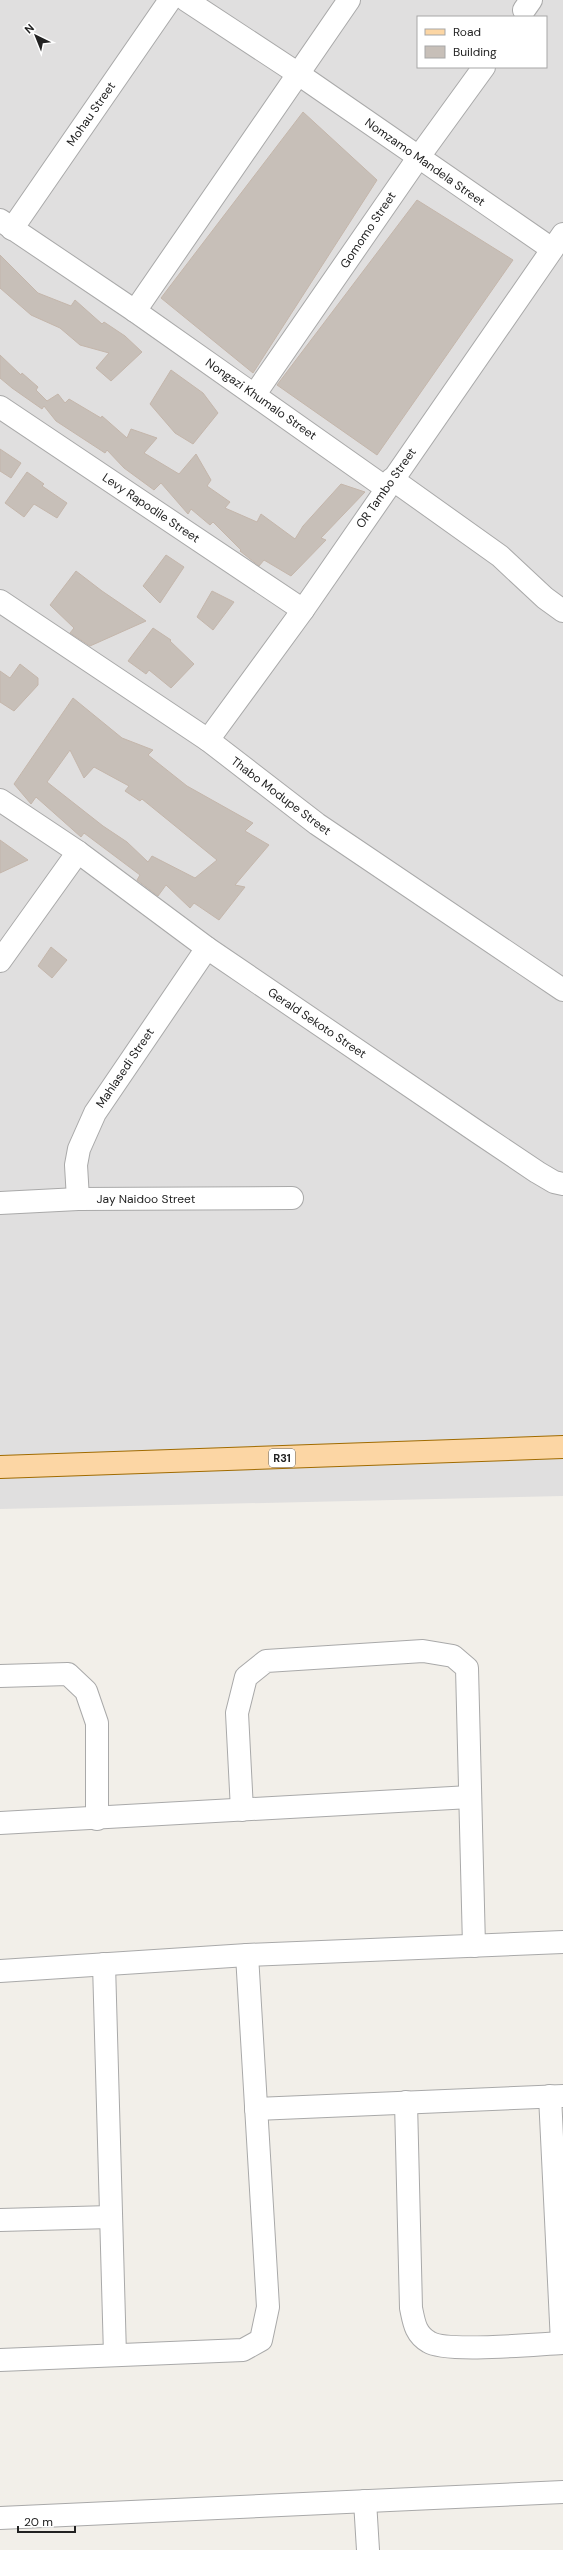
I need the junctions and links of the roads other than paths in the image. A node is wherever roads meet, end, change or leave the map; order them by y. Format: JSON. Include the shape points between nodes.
{"nodes":[{"id":1,"x":170,"y":0,"type":"edge"},
{"id":2,"x":186,"y":0,"type":"edge"},
{"id":3,"x":349,"y":0,"type":"edge"},
{"id":4,"x":483,"y":68,"type":"edge"},
{"id":5,"x":297,"y":73,"type":"junction"},
{"id":6,"x":418,"y":158,"type":"junction"},
{"id":7,"x":6,"y":224,"type":"edge"},
{"id":8,"x":558,"y":242,"type":"edge"},
{"id":9,"x":135,"y":311,"type":"junction"},
{"id":10,"x":255,"y":394,"type":"junction"},
{"id":11,"x":0,"y":407,"type":"edge"},
{"id":12,"x":389,"y":483,"type":"junction"},
{"id":13,"x":0,"y":601,"type":"edge"},
{"id":14,"x":302,"y":610,"type":"junction"},
{"id":15,"x":563,"y":611,"type":"edge"},
{"id":16,"x":208,"y":740,"type":"junction"},
{"id":17,"x":0,"y":800,"type":"edge"},
{"id":18,"x":78,"y":852,"type":"junction"},
{"id":19,"x":206,"y":948,"type":"junction"},
{"id":20,"x":0,"y":961,"type":"edge"},
{"id":21,"x":563,"y":990,"type":"edge"},
{"id":22,"x":563,"y":1184,"type":"edge"},
{"id":23,"x":292,"y":1198,"type":"dead end"},
{"id":24,"x":78,"y":1200,"type":"junction"},
{"id":25,"x":0,"y":1203,"type":"edge"},
{"id":26,"x":563,"y":1447,"type":"edge"},
{"id":27,"x":0,"y":1467,"type":"edge"},
{"id":28,"x":0,"y":1676,"type":"edge"},
{"id":29,"x":470,"y":1797,"type":"junction"},
{"id":30,"x":242,"y":1810,"type":"junction"},
{"id":31,"x":97,"y":1819,"type":"junction"},
{"id":32,"x":0,"y":1823,"type":"edge"},
{"id":33,"x":563,"y":1942,"type":"edge"},
{"id":34,"x":474,"y":1946,"type":"junction"},
{"id":35,"x":247,"y":1955,"type":"junction"},
{"id":36,"x":104,"y":1964,"type":"junction"},
{"id":37,"x":0,"y":1971,"type":"edge"},
{"id":38,"x":556,"y":2096,"type":"edge"},
{"id":39,"x":406,"y":2102,"type":"junction"},
{"id":40,"x":256,"y":2109,"type":"junction"},
{"id":41,"x":111,"y":2217,"type":"junction"},
{"id":42,"x":0,"y":2220,"type":"edge"},
{"id":43,"x":562,"y":2343,"type":"edge"},
{"id":44,"x":115,"y":2355,"type":"junction"},
{"id":45,"x":0,"y":2360,"type":"edge"},
{"id":46,"x":563,"y":2492,"type":"edge"},
{"id":47,"x":365,"y":2501,"type":"junction"},
{"id":48,"x":0,"y":2518,"type":"edge"},
{"id":49,"x":368,"y":2550,"type":"edge"}],
"edges":[{"from":1,"to":7,"type":"street","name":"Mohau Street"},
{"from":2,"to":5,"type":"street","name":"Nomzamo Mandela Street"},
{"from":3,"to":5,"type":"street"},
{"from":4,"to":6,"type":"street","name":"Gomomo Street"},
{"from":5,"to":6,"type":"street","name":"Nomzamo Mandela Street"},
{"from":5,"to":9,"type":"street"},
{"from":6,"to":8,"type":"street","name":"Nomzamo Mandela Street"},
{"from":6,"to":10,"type":"street","name":"Gomomo Street"},
{"from":7,"to":9,"type":"street","name":"Nongazi Khumalo Street"},
{"from":8,"to":12,"type":"street","name":"OR Tambo Street"},
{"from":9,"to":10,"type":"street","name":"Nongazi Khumalo Street"},
{"from":10,"to":12,"type":"street","name":"Nongazi Khumalo Street"},
{"from":11,"to":14,"type":"street","name":"Levy Rapodile Street"},
{"from":12,"to":14,"type":"street","name":"OR Tambo Street"},
{"from":12,"to":15,"type":"street","name":"Nongazi Khumalo Street","via":[[500,556],[545,598]]},
{"from":13,"to":16,"type":"street","name":"Thabo Modupe Street"},
{"from":14,"to":16,"type":"street","name":"OR Tambo Street"},
{"from":16,"to":21,"type":"street","name":"Thabo Modupe Street","via":[[317,824]]},
{"from":17,"to":18,"type":"street","name":"Gerald Sekoto Street"},
{"from":18,"to":19,"type":"street","name":"Gerald Sekoto Street"},
{"from":18,"to":20,"type":"street"},
{"from":19,"to":22,"type":"street","name":"Gerald Sekoto Street","via":[[537,1172]]},
{"from":19,"to":24,"type":"street","name":"Mahlasedi Street","via":[[95,1113],[79,1149],[76,1164]]},
{"from":23,"to":24,"type":"street","name":"Jay Naidoo Street"},
{"from":24,"to":25,"type":"street","name":"Jay Naidoo Street"},
{"from":26,"to":27,"type":"main road","number":"R31"},
{"from":28,"to":31,"type":"street","via":[[68,1674],[86,1691],[97,1723]]},
{"from":29,"to":30,"type":"street"},
{"from":29,"to":30,"type":"street","via":[[467,1668],[453,1656],[423,1651],[266,1661],[246,1677],[237,1713]]},
{"from":29,"to":34,"type":"street"},
{"from":30,"to":31,"type":"street"},
{"from":31,"to":32,"type":"street"},
{"from":33,"to":34,"type":"street"},
{"from":34,"to":35,"type":"street"},
{"from":35,"to":36,"type":"street"},
{"from":35,"to":40,"type":"street"},
{"from":36,"to":37,"type":"street"},
{"from":36,"to":41,"type":"street"},
{"from":38,"to":39,"type":"street"},
{"from":38,"to":43,"type":"street"},
{"from":39,"to":40,"type":"street"},
{"from":39,"to":43,"type":"street","via":[[411,2308],[416,2331],[429,2343],[449,2347]]},
{"from":40,"to":44,"type":"street","via":[[268,2307],[261,2340],[243,2350]]},
{"from":41,"to":42,"type":"street"},
{"from":41,"to":44,"type":"street"},
{"from":44,"to":45,"type":"street"},
{"from":46,"to":47,"type":"street"},
{"from":47,"to":48,"type":"street"},
{"from":47,"to":49,"type":"street"}]}
